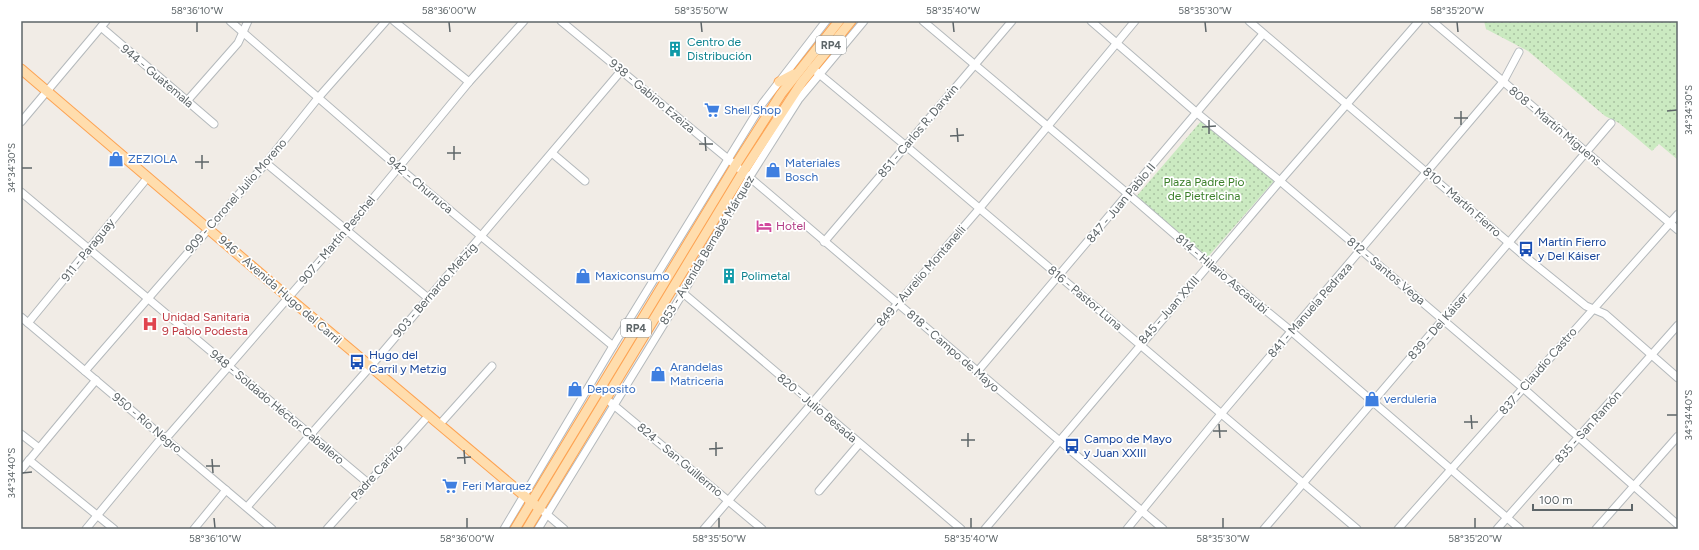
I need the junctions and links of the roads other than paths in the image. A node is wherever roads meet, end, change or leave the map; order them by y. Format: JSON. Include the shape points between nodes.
{"nodes":[{"id":1,"x":106,"y":21,"type":"edge"},
{"id":2,"x":230,"y":21,"type":"edge"},
{"id":3,"x":248,"y":21,"type":"edge"},
{"id":4,"x":386,"y":21,"type":"edge"},
{"id":5,"x":394,"y":21,"type":"edge"},
{"id":6,"x":524,"y":21,"type":"edge"},
{"id":7,"x":562,"y":21,"type":"edge"},
{"id":8,"x":826,"y":21,"type":"edge"},
{"id":9,"x":839,"y":21,"type":"edge"},
{"id":10,"x":851,"y":21,"type":"edge"},
{"id":11,"x":864,"y":21,"type":"edge"},
{"id":12,"x":923,"y":21,"type":"edge"},
{"id":13,"x":1012,"y":21,"type":"edge"},
{"id":14,"x":1091,"y":21,"type":"edge"},
{"id":15,"x":1135,"y":21,"type":"edge"},
{"id":16,"x":1248,"y":21,"type":"edge"},
{"id":17,"x":1419,"y":21,"type":"edge"},
{"id":18,"x":1432,"y":21,"type":"edge"},
{"id":19,"x":101,"y":27,"type":"junction"},
{"id":20,"x":242,"y":31,"type":"junction"},
{"id":21,"x":1263,"y":34,"type":"junction"},
{"id":22,"x":1117,"y":43,"type":"junction"},
{"id":23,"x":1518,"y":52,"type":"dead end"},
{"id":24,"x":975,"y":64,"type":"junction"},
{"id":25,"x":21,"y":68,"type":"edge"},
{"id":26,"x":621,"y":71,"type":"junction"},
{"id":27,"x":815,"y":71,"type":"junction"},
{"id":28,"x":797,"y":72,"type":"junction"},
{"id":29,"x":469,"y":82,"type":"junction"},
{"id":30,"x":779,"y":82,"type":"junction"},
{"id":31,"x":1503,"y":82,"type":"junction"},
{"id":32,"x":47,"y":91,"type":"junction"},
{"id":33,"x":318,"y":98,"type":"junction"},
{"id":34,"x":187,"y":101,"type":"junction"},
{"id":35,"x":1346,"y":104,"type":"junction"},
{"id":36,"x":1197,"y":113,"type":"junction"},
{"id":37,"x":21,"y":122,"type":"edge"},
{"id":38,"x":1611,"y":123,"type":"dead end"},
{"id":39,"x":214,"y":124,"type":"dead end"},
{"id":40,"x":1048,"y":126,"type":"junction"},
{"id":41,"x":906,"y":146,"type":"junction"},
{"id":42,"x":1586,"y":152,"type":"junction"},
{"id":43,"x":552,"y":153,"type":"junction"},
{"id":44,"x":732,"y":162,"type":"junction"},
{"id":45,"x":266,"y":163,"type":"junction"},
{"id":46,"x":398,"y":167,"type":"junction"},
{"id":47,"x":1427,"y":173,"type":"junction"},
{"id":48,"x":746,"y":175,"type":"junction"},
{"id":49,"x":148,"y":177,"type":"junction"},
{"id":50,"x":1280,"y":180,"type":"junction"},
{"id":51,"x":585,"y":181,"type":"dead end"},
{"id":52,"x":21,"y":192,"type":"edge"},
{"id":53,"x":1128,"y":194,"type":"junction"},
{"id":54,"x":979,"y":209,"type":"junction"},
{"id":55,"x":1678,"y":214,"type":"edge"},
{"id":56,"x":1670,"y":223,"type":"junction"},
{"id":57,"x":208,"y":228,"type":"junction"},
{"id":58,"x":347,"y":230,"type":"junction"},
{"id":59,"x":1678,"y":230,"type":"edge"},
{"id":60,"x":482,"y":236,"type":"junction"},
{"id":61,"x":824,"y":242,"type":"junction"},
{"id":62,"x":1509,"y":243,"type":"junction"},
{"id":63,"x":89,"y":248,"type":"junction"},
{"id":64,"x":1362,"y":250,"type":"junction"},
{"id":65,"x":1209,"y":264,"type":"junction"},
{"id":66,"x":1059,"y":277,"type":"junction"},
{"id":67,"x":673,"y":287,"type":"junction"},
{"id":68,"x":682,"y":293,"type":"junction"},
{"id":69,"x":148,"y":298,"type":"junction"},
{"id":70,"x":289,"y":298,"type":"junction"},
{"id":71,"x":428,"y":298,"type":"junction"},
{"id":72,"x":897,"y":303,"type":"junction"},
{"id":73,"x":1592,"y":310,"type":"junction"},
{"id":74,"x":1444,"y":320,"type":"junction"},
{"id":75,"x":24,"y":321,"type":"edge"},
{"id":76,"x":1678,"y":325,"type":"edge"},
{"id":77,"x":1291,"y":331,"type":"junction"},
{"id":78,"x":1140,"y":344,"type":"junction"},
{"id":79,"x":613,"y":346,"type":"junction"},
{"id":80,"x":1651,"y":355,"type":"junction"},
{"id":81,"x":229,"y":366,"type":"junction"},
{"id":82,"x":492,"y":366,"type":"dead end"},
{"id":83,"x":370,"y":367,"type":"junction"},
{"id":84,"x":85,"y":371,"type":"junction"},
{"id":85,"x":977,"y":372,"type":"junction"},
{"id":86,"x":1678,"y":378,"type":"edge"},
{"id":87,"x":96,"y":380,"type":"junction"},
{"id":88,"x":1523,"y":388,"type":"junction"},
{"id":89,"x":597,"y":393,"type":"junction"},
{"id":90,"x":610,"y":402,"type":"junction"},
{"id":91,"x":1373,"y":402,"type":"junction"},
{"id":92,"x":812,"y":404,"type":"junction"},
{"id":93,"x":1221,"y":414,"type":"junction"},
{"id":94,"x":428,"y":415,"type":"junction"},
{"id":95,"x":440,"y":424,"type":"junction"},
{"id":96,"x":21,"y":434,"type":"edge"},
{"id":97,"x":310,"y":435,"type":"junction"},
{"id":98,"x":1678,"y":436,"type":"edge"},
{"id":99,"x":164,"y":438,"type":"junction"},
{"id":100,"x":1578,"y":438,"type":"junction"},
{"id":101,"x":1059,"y":440,"type":"junction"},
{"id":102,"x":859,"y":444,"type":"junction"},
{"id":103,"x":40,"y":448,"type":"junction"},
{"id":104,"x":29,"y":460,"type":"junction"},
{"id":105,"x":1451,"y":469,"type":"junction"},
{"id":106,"x":21,"y":470,"type":"edge"},
{"id":107,"x":368,"y":483,"type":"junction"},
{"id":108,"x":1303,"y":483,"type":"junction"},
{"id":109,"x":1634,"y":486,"type":"junction"},
{"id":110,"x":226,"y":490,"type":"junction"},
{"id":111,"x":819,"y":491,"type":"dead end"},
{"id":112,"x":528,"y":499,"type":"junction"},
{"id":113,"x":729,"y":501,"type":"junction"},
{"id":114,"x":247,"y":507,"type":"junction"},
{"id":115,"x":544,"y":512,"type":"junction"},
{"id":116,"x":1143,"y":512,"type":"junction"},
{"id":117,"x":97,"y":515,"type":"junction"},
{"id":118,"x":1507,"y":518,"type":"junction"},
{"id":119,"x":1678,"y":525,"type":"edge"},
{"id":120,"x":86,"y":529,"type":"edge"},
{"id":121,"x":114,"y":529,"type":"edge"},
{"id":122,"x":194,"y":529,"type":"edge"},
{"id":123,"x":272,"y":529,"type":"edge"},
{"id":124,"x":327,"y":529,"type":"edge"},
{"id":125,"x":504,"y":529,"type":"edge"},
{"id":126,"x":515,"y":529,"type":"edge"},
{"id":127,"x":527,"y":529,"type":"edge"},
{"id":128,"x":538,"y":529,"type":"edge"},
{"id":129,"x":564,"y":529,"type":"edge"},
{"id":130,"x":704,"y":529,"type":"edge"},
{"id":131,"x":762,"y":529,"type":"edge"},
{"id":132,"x":961,"y":529,"type":"edge"},
{"id":133,"x":985,"y":529,"type":"edge"},
{"id":134,"x":1127,"y":529,"type":"edge"},
{"id":135,"x":1163,"y":529,"type":"edge"},
{"id":136,"x":1264,"y":529,"type":"edge"},
{"id":137,"x":1357,"y":529,"type":"edge"},
{"id":138,"x":1398,"y":529,"type":"edge"},
{"id":139,"x":1497,"y":529,"type":"edge"},
{"id":140,"x":1520,"y":529,"type":"edge"},
{"id":141,"x":1596,"y":529,"type":"edge"}],
"edges":[{"from":1,"to":19,"type":"street"},
{"from":2,"to":20,"type":"street","name":"942 - Churruca"},
{"from":3,"to":20,"type":"street"},
{"from":4,"to":33,"type":"street","name":"909 - Coronel Julio Moreno"},
{"from":5,"to":29,"type":"street"},
{"from":6,"to":29,"type":"street","name":"907 - Martín Peschel"},
{"from":7,"to":26,"type":"street","name":"938 - Gabino Ezeiza"},
{"from":8,"to":30,"type":"street","name":"853 - Avenida Bernabé Márquez"},
{"from":9,"to":28,"type":"main road","name":"853 - Avenida Bernabé Márquez","number":"RP4"},
{"from":10,"to":27,"type":"main road","name":"853 - Avenida Bernabé Márquez","number":"RP4"},
{"from":11,"to":27,"type":"street","name":"853 - Avenida Bernabé Márquez"},
{"from":12,"to":24,"type":"street","name":"814 - Hilario Ascasubi"},
{"from":13,"to":24,"type":"street","name":"851 - Carlos R. Darwin"},
{"from":14,"to":22,"type":"street","name":"812 - Santos Vega"},
{"from":15,"to":22,"type":"street","name":"849 - Aurelio Montanelli"},
{"from":16,"to":21,"type":"street","name":"810 - Martín Fierro"},
{"from":17,"to":35,"type":"street","name":"845 - Juan XXIII"},
{"from":18,"to":31,"type":"street","name":"808 - Martín Miguens"},
{"from":19,"to":32,"type":"street"},
{"from":19,"to":34,"type":"street","name":"944 - Guatemala"},
{"from":20,"to":33,"type":"street","name":"942 - Churruca"},
{"from":20,"to":34,"type":"street","via":[[238,43]]},
{"from":21,"to":35,"type":"street","name":"810 - Martín Fierro"},
{"from":21,"to":36,"type":"street","name":"847 - Juan Pablo II"},
{"from":22,"to":36,"type":"street","name":"812 - Santos Vega"},
{"from":22,"to":40,"type":"street","name":"849 - Aurelio Montanelli"},
{"from":23,"to":31,"type":"street","name":"841 - Manuela Pedraza"},
{"from":24,"to":40,"type":"street","name":"814 - Hilario Ascasubi"},
{"from":24,"to":41,"type":"street","name":"851 - Carlos R. Darwin"},
{"from":25,"to":32,"type":"main road","name":"946 - Avenida Hugo del Carril"},
{"from":26,"to":43,"type":"street","name":"903 - Bernardo Metzig"},
{"from":26,"to":44,"type":"street","name":"938 - Gabino Ezeiza"},
{"from":27,"to":41,"type":"street","name":"816 - Pastor Luna"},
{"from":27,"to":48,"type":"main road","name":"853 - Avenida Bernabé Márquez","number":"RP4","via":[[790,98]]},
{"from":28,"to":30,"type":"main road"},
{"from":28,"to":44,"type":"main road","name":"853 - Avenida Bernabé Márquez","number":"RP4"},
{"from":29,"to":46,"type":"street","name":"907 - Martín Peschel"},
{"from":30,"to":44,"type":"street","name":"853 - Avenida Bernabé Márquez","via":[[762,104]]},
{"from":31,"to":42,"type":"street","name":"808 - Martín Miguens"},
{"from":31,"to":47,"type":"street","name":"841 - Manuela Pedraza"},
{"from":32,"to":37,"type":"street"},
{"from":32,"to":49,"type":"main road","name":"946 - Avenida Hugo del Carril"},
{"from":33,"to":45,"type":"street","name":"909 - Coronel Julio Moreno"},
{"from":33,"to":46,"type":"street","name":"942 - Churruca"},
{"from":34,"to":39,"type":"street","name":"944 - Guatemala"},
{"from":35,"to":47,"type":"street","name":"810 - Martín Fierro"},
{"from":35,"to":50,"type":"street","name":"845 - Juan XXIII"},
{"from":36,"to":50,"type":"street","name":"812 - Santos Vega"},
{"from":36,"to":53,"type":"street","name":"847 - Juan Pablo II"},
{"from":38,"to":42,"type":"street","name":"839 - Del Káiser"},
{"from":40,"to":53,"type":"street","name":"814 - Hilario Ascasubi"},
{"from":40,"to":54,"type":"street","name":"849 - Aurelio Montanelli"},
{"from":41,"to":54,"type":"street","name":"816 - Pastor Luna"},
{"from":41,"to":61,"type":"street","name":"851 - Carlos R. Darwin"},
{"from":42,"to":56,"type":"street","name":"808 - Martín Miguens"},
{"from":42,"to":62,"type":"street","name":"839 - Del Káiser"},
{"from":43,"to":51,"type":"street"},
{"from":43,"to":60,"type":"street","name":"903 - Bernardo Metzig"},
{"from":44,"to":48,"type":"street","name":"938 - Gabino Ezeiza"},
{"from":44,"to":79,"type":"street","name":"853 - Avenida Bernabé Márquez"},
{"from":44,"to":89,"type":"main road","name":"853 - Avenida Bernabé Márquez","number":"RP4"},
{"from":45,"to":57,"type":"street","name":"909 - Coronel Julio Moreno"},
{"from":45,"to":58,"type":"street"},
{"from":46,"to":58,"type":"street","name":"907 - Martín Peschel"},
{"from":46,"to":60,"type":"street","name":"942 - Churruca"},
{"from":47,"to":62,"type":"street","name":"810 - Martín Fierro"},
{"from":47,"to":64,"type":"street","name":"841 - Manuela Pedraza"},
{"from":48,"to":61,"type":"street","name":"818 - Campo de Mayo"},
{"from":48,"to":67,"type":"main road","name":"853 - Avenida Bernabé Márquez","number":"RP4"},
{"from":48,"to":68,"type":"street","name":"853 - Avenida Bernabé Márquez"},
{"from":49,"to":57,"type":"main road","name":"946 - Avenida Hugo del Carril"},
{"from":49,"to":63,"type":"street","name":"911 - Paraguay"},
{"from":50,"to":64,"type":"street","name":"812 - Santos Vega"},
{"from":50,"to":65,"type":"street","name":"845 - Juan XXIII"},
{"from":52,"to":63,"type":"street","name":"948 - Soldado Héctor Caballero"},
{"from":53,"to":65,"type":"street","name":"814 - Hilario Ascasubi"},
{"from":53,"to":66,"type":"street","name":"847 - Juan Pablo II"},
{"from":54,"to":66,"type":"street","name":"816 - Pastor Luna"},
{"from":54,"to":72,"type":"street","name":"849 - Aurelio Montanelli"},
{"from":55,"to":56,"type":"street","name":"837 - Claudio Castro"},
{"from":56,"to":59,"type":"street","name":"808 - Martín Miguens"},
{"from":56,"to":73,"type":"street","name":"837 - Claudio Castro"},
{"from":57,"to":69,"type":"street","name":"909 - Coronel Julio Moreno"},
{"from":57,"to":70,"type":"main road","name":"946 - Avenida Hugo del Carril"},
{"from":58,"to":70,"type":"street","name":"907 - Martín Peschel"},
{"from":58,"to":71,"type":"street"},
{"from":60,"to":71,"type":"street","name":"903 - Bernardo Metzig"},
{"from":60,"to":79,"type":"street","name":"942 - Churruca"},
{"from":61,"to":72,"type":"street","name":"818 - Campo de Mayo"},
{"from":62,"to":73,"type":"street","name":"810 - Martín Fierro"},
{"from":62,"to":74,"type":"street","name":"839 - Del Káiser"},
{"from":63,"to":69,"type":"street","name":"948 - Soldado Héctor Caballero"},
{"from":63,"to":75,"type":"street","name":"911 - Paraguay"},
{"from":64,"to":74,"type":"street","name":"812 - Santos Vega"},
{"from":64,"to":77,"type":"street","name":"841 - Manuela Pedraza"},
{"from":65,"to":77,"type":"street","name":"814 - Hilario Ascasubi"},
{"from":65,"to":78,"type":"street","name":"845 - Juan XXIII"},
{"from":66,"to":78,"type":"street","name":"816 - Pastor Luna"},
{"from":66,"to":85,"type":"street","name":"847 - Juan Pablo II"},
{"from":67,"to":68,"type":"street","name":"820 - Julio Besada"},
{"from":67,"to":90,"type":"main road","name":"853 - Avenida Bernabé Márquez","number":"RP4"},
{"from":68,"to":90,"type":"street","name":"853 - Avenida Bernabé Márquez"},
{"from":68,"to":92,"type":"street","name":"820 - Julio Besada"},
{"from":69,"to":81,"type":"street","name":"948 - Soldado Héctor Caballero"},
{"from":69,"to":84,"type":"street","name":"909 - Coronel Julio Moreno"},
{"from":70,"to":81,"type":"street","name":"907 - Martín Peschel"},
{"from":70,"to":83,"type":"main road","name":"946 - Avenida Hugo del Carril"},
{"from":71,"to":83,"type":"street","name":"903 - Bernardo Metzig"},
{"from":72,"to":85,"type":"street","name":"818 - Campo de Mayo"},
{"from":72,"to":92,"type":"street","name":"849 - Aurelio Montanelli"},
{"from":73,"to":80,"type":"street","name":"810 - Martín Fierro","via":[[1605,314]]},
{"from":73,"to":88,"type":"street","name":"837 - Claudio Castro"},
{"from":74,"to":88,"type":"street","name":"812 - Santos Vega"},
{"from":74,"to":91,"type":"street","name":"839 - Del Káiser"},
{"from":75,"to":84,"type":"street","name":"950 - Río Negro"},
{"from":76,"to":80,"type":"street","name":"835 - San Ramón"},
{"from":77,"to":91,"type":"street","name":"814 - Hilario Ascasubi"},
{"from":77,"to":93,"type":"street","name":"841 - Manuela Pedraza"},
{"from":78,"to":93,"type":"street","name":"816 - Pastor Luna"},
{"from":78,"to":101,"type":"street","name":"845 - Juan XXIII"},
{"from":79,"to":112,"type":"street","name":"853 - Avenida Bernabé Márquez"},
{"from":80,"to":86,"type":"street","name":"810 - Martín Fierro"},
{"from":80,"to":100,"type":"street","name":"835 - San Ramón"},
{"from":81,"to":97,"type":"street","name":"948 - Soldado Héctor Caballero"},
{"from":81,"to":99,"type":"street","name":"907 - Martín Peschel"},
{"from":82,"to":95,"type":"street"},
{"from":83,"to":94,"type":"main road","name":"946 - Avenida Hugo del Carril"},
{"from":83,"to":97,"type":"street","name":"903 - Bernardo Metzig"},
{"from":84,"to":87,"type":"street","name":"950 - Río Negro"},
{"from":85,"to":101,"type":"street","name":"818 - Campo de Mayo"},
{"from":87,"to":99,"type":"street","name":"950 - Río Negro"},
{"from":87,"to":103,"type":"street"},
{"from":88,"to":100,"type":"street","name":"812 - Santos Vega"},
{"from":88,"to":105,"type":"street","name":"837 - Claudio Castro"},
{"from":89,"to":90,"type":"street","name":"824 - San Guillermo"},
{"from":89,"to":112,"type":"main road","name":"853 - Avenida Bernabé Márquez","number":"RP4"},
{"from":90,"to":113,"type":"street","name":"824 - San Guillermo"},
{"from":90,"to":115,"type":"main road","name":"853 - Avenida Bernabé Márquez","number":"RP4"},
{"from":91,"to":105,"type":"street","name":"814 - Hilario Ascasubi"},
{"from":91,"to":108,"type":"street","name":"839 - Del Káiser"},
{"from":92,"to":102,"type":"street","name":"820 - Julio Besada"},
{"from":92,"to":113,"type":"street","name":"849 - Aurelio Montanelli"},
{"from":93,"to":108,"type":"street","name":"816 - Pastor Luna"},
{"from":93,"to":116,"type":"street","name":"841 - Manuela Pedraza"},
{"from":94,"to":95,"type":"main road","name":"946 - Avenida Hugo del Carril"},
{"from":94,"to":107,"type":"street","name":"Padre Carizio"},
{"from":95,"to":112,"type":"main road","name":"946 - Avenida Hugo del Carril"},
{"from":96,"to":103,"type":"street"},
{"from":97,"to":107,"type":"street","name":"948 - Soldado Héctor Caballero"},
{"from":97,"to":114,"type":"street","name":"903 - Bernardo Metzig"},
{"from":98,"to":109,"type":"street"},
{"from":99,"to":110,"type":"street","name":"950 - Río Negro"},
{"from":99,"to":117,"type":"street","name":"907 - Martín Peschel"},
{"from":100,"to":109,"type":"street","name":"812 - Santos Vega"},
{"from":100,"to":118,"type":"street","name":"835 - San Ramón"},
{"from":101,"to":116,"type":"street","name":"818 - Campo de Mayo"},
{"from":101,"to":133,"type":"street","name":"845 - Juan XXIII"},
{"from":102,"to":111,"type":"street"},
{"from":102,"to":132,"type":"street","name":"820 - Julio Besada"},
{"from":103,"to":104,"type":"street"},
{"from":104,"to":106,"type":"street"},
{"from":104,"to":117,"type":"street"},
{"from":105,"to":118,"type":"street","name":"814 - Hilario Ascasubi"},
{"from":105,"to":138,"type":"street","name":"837 - Claudio Castro"},
{"from":107,"to":124,"type":"street","name":"Padre Carizio"},
{"from":108,"to":136,"type":"street","name":"839 - Del Káiser"},
{"from":108,"to":137,"type":"street","name":"816 - Pastor Luna"},
{"from":109,"to":119,"type":"street","name":"812 - Santos Vega"},
{"from":109,"to":141,"type":"street"},
{"from":110,"to":114,"type":"street","name":"950 - Río Negro"},
{"from":110,"to":122,"type":"street"},
{"from":112,"to":115,"type":"main road","name":"946 - Avenida Hugo del Carril"},
{"from":112,"to":125,"type":"street","name":"853 - Avenida Bernabé Márquez"},
{"from":112,"to":126,"type":"main road","name":"853 - Avenida Bernabé Márquez","number":"RP4"},
{"from":113,"to":130,"type":"street","name":"849 - Aurelio Montanelli"},
{"from":113,"to":131,"type":"street","name":"824 - San Guillermo"},
{"from":114,"to":123,"type":"street","name":"950 - Río Negro"},
{"from":115,"to":127,"type":"main road","name":"853 - Avenida Bernabé Márquez","number":"RP4"},
{"from":115,"to":128,"type":"street","name":"853 - Avenida Bernabé Márquez"},
{"from":115,"to":129,"type":"street"},
{"from":116,"to":134,"type":"street","name":"841 - Manuela Pedraza"},
{"from":116,"to":135,"type":"street","name":"818 - Campo de Mayo"},
{"from":117,"to":120,"type":"street","name":"907 - Martín Peschel"},
{"from":117,"to":121,"type":"street"},
{"from":118,"to":139,"type":"street","name":"835 - San Ramón"},
{"from":118,"to":140,"type":"street","name":"814 - Hilario Ascasubi"}]}
